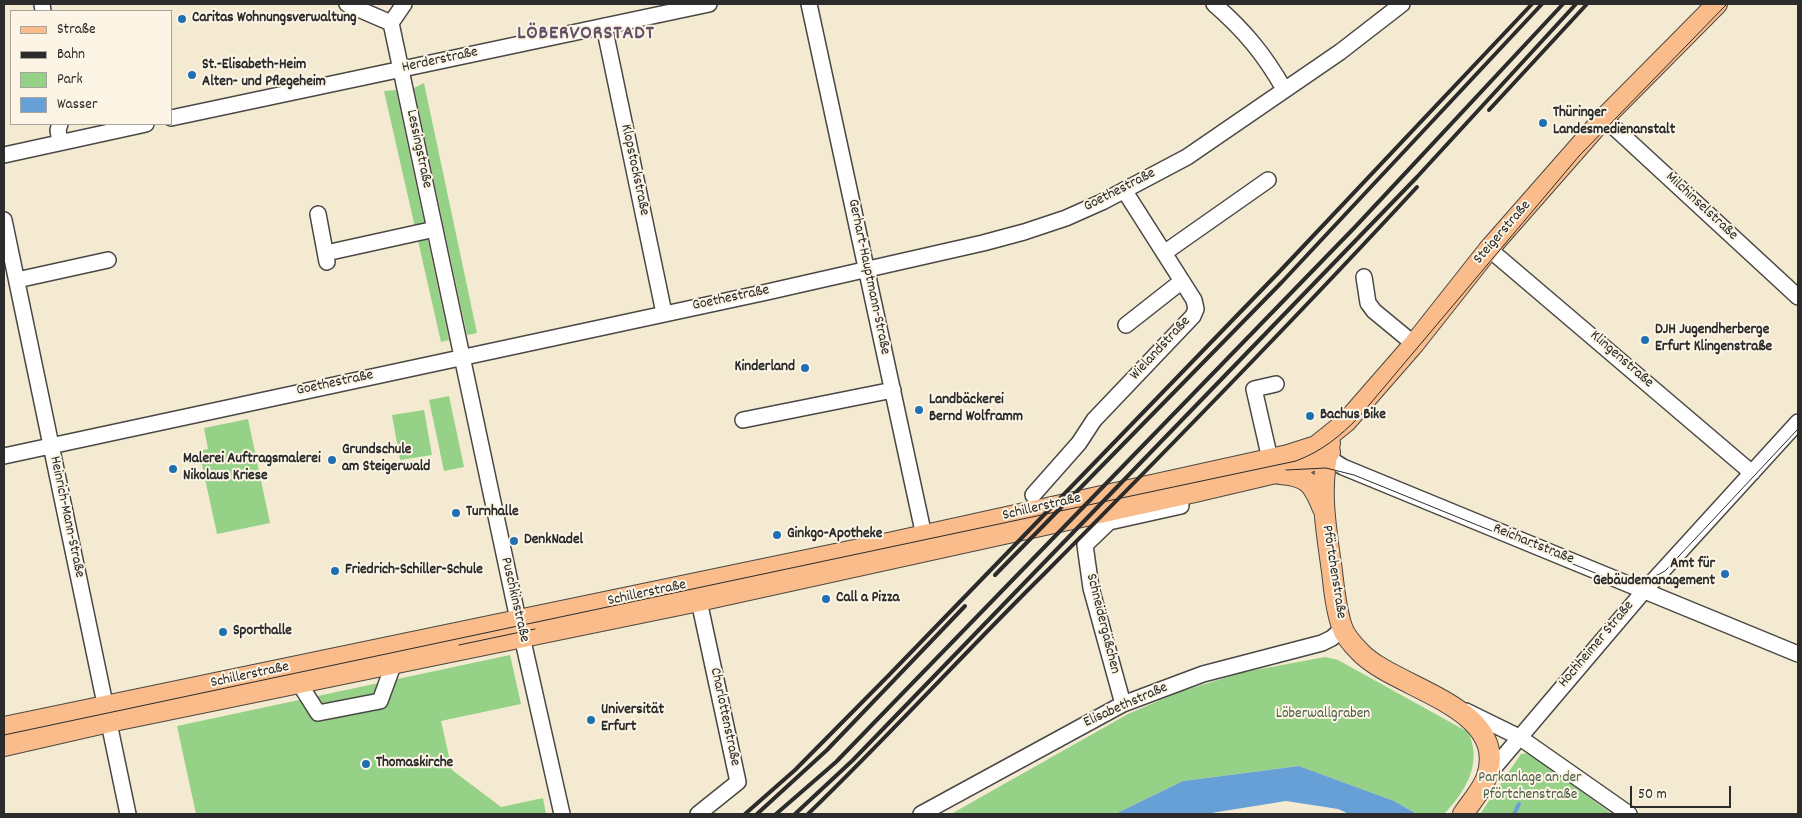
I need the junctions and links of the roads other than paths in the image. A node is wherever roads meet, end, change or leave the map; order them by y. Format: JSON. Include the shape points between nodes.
{"nodes":[{"id":1,"x":347,"y":4,"type":"edge"},
{"id":2,"x":404,"y":4,"type":"edge"},
{"id":3,"x":709,"y":4,"type":"edge"},
{"id":4,"x":810,"y":4,"type":"edge"},
{"id":5,"x":1214,"y":4,"type":"edge"},
{"id":6,"x":1402,"y":4,"type":"edge"},
{"id":7,"x":1716,"y":4,"type":"edge"},
{"id":8,"x":391,"y":23,"type":"junction"},
{"id":9,"x":604,"y":26,"type":"junction"},
{"id":10,"x":400,"y":70,"type":"junction"},
{"id":11,"x":1284,"y":89,"type":"junction"},
{"id":12,"x":172,"y":118,"type":"edge"},
{"id":13,"x":1609,"y":122,"type":"junction"},
{"id":14,"x":60,"y":125,"type":"edge"},
{"id":15,"x":141,"y":125,"type":"edge"},
{"id":16,"x":60,"y":142,"type":"junction"},
{"id":17,"x":4,"y":155,"type":"edge"},
{"id":18,"x":1268,"y":180,"type":"dead end"},
{"id":19,"x":1124,"y":190,"type":"junction"},
{"id":20,"x":318,"y":214,"type":"dead end"},
{"id":21,"x":4,"y":220,"type":"edge"},
{"id":22,"x":435,"y":229,"type":"junction"},
{"id":23,"x":1494,"y":252,"type":"junction"},
{"id":24,"x":1164,"y":253,"type":"junction"},
{"id":25,"x":108,"y":260,"type":"dead end"},
{"id":26,"x":866,"y":270,"type":"junction"},
{"id":27,"x":1364,"y":277,"type":"dead end"},
{"id":28,"x":17,"y":280,"type":"junction"},
{"id":29,"x":1182,"y":281,"type":"junction"},
{"id":30,"x":1798,"y":297,"type":"edge"},
{"id":31,"x":664,"y":313,"type":"junction"},
{"id":32,"x":1126,"y":324,"type":"dead end"},
{"id":33,"x":1414,"y":344,"type":"junction"},
{"id":34,"x":462,"y":356,"type":"junction"},
{"id":35,"x":1276,"y":384,"type":"dead end"},
{"id":36,"x":893,"y":390,"type":"junction"},
{"id":37,"x":743,"y":420,"type":"dead end"},
{"id":38,"x":1798,"y":422,"type":"edge"},
{"id":39,"x":1341,"y":436,"type":"junction"},
{"id":40,"x":51,"y":445,"type":"junction"},
{"id":41,"x":1328,"y":453,"type":"junction"},
{"id":42,"x":4,"y":456,"type":"edge"},
{"id":43,"x":1278,"y":462,"type":"junction"},
{"id":44,"x":1752,"y":473,"type":"junction"},
{"id":45,"x":1034,"y":495,"type":"dead end"},
{"id":46,"x":1179,"y":496,"type":"junction"},
{"id":47,"x":1323,"y":510,"type":"junction"},
{"id":48,"x":925,"y":543,"type":"junction"},
{"id":49,"x":1644,"y":591,"type":"junction"},
{"id":50,"x":699,"y":601,"type":"junction"},
{"id":51,"x":520,"y":628,"type":"junction"},
{"id":52,"x":1342,"y":629,"type":"junction"},
{"id":53,"x":1798,"y":654,"type":"edge"},
{"id":54,"x":394,"y":663,"type":"junction"},
{"id":55,"x":299,"y":683,"type":"junction"},
{"id":56,"x":1435,"y":696,"type":"junction"},
{"id":57,"x":1122,"y":704,"type":"junction"},
{"id":58,"x":106,"y":710,"type":"junction"},
{"id":59,"x":4,"y":727,"type":"edge"},
{"id":60,"x":1519,"y":736,"type":"junction"},
{"id":61,"x":4,"y":746,"type":"edge"},
{"id":62,"x":1487,"y":776,"type":"junction"},
{"id":63,"x":128,"y":814,"type":"edge"},
{"id":64,"x":562,"y":814,"type":"edge"},
{"id":65,"x":698,"y":814,"type":"edge"},
{"id":66,"x":921,"y":814,"type":"edge"},
{"id":67,"x":1464,"y":814,"type":"edge"},
{"id":68,"x":1629,"y":814,"type":"edge"}],
"edges":[{"from":1,"to":8,"type":"street"},
{"from":2,"to":8,"type":"street"},
{"from":3,"to":9,"type":"street","name":"Herderstraße"},
{"from":4,"to":26,"type":"street","name":"Gerhart-Hauptmann-Straße"},
{"from":5,"to":11,"type":"street","via":[[1244,30],[1263,53]]},
{"from":6,"to":11,"type":"street","name":"Goethestraße","via":[[1340,52]]},
{"from":7,"to":13,"type":"main road","name":"Steigerstraße"},
{"from":8,"to":10,"type":"street","name":"Lessingstraße"},
{"from":9,"to":10,"type":"street","name":"Herderstraße"},
{"from":9,"to":31,"type":"street","name":"Klopstockstraße"},
{"from":10,"to":12,"type":"street","name":"Herderstraße"},
{"from":10,"to":22,"type":"street","name":"Lessingstraße"},
{"from":11,"to":19,"type":"street","name":"Goethestraße","via":[[1187,157]]},
{"from":13,"to":23,"type":"main road","name":"Steigerstraße"},
{"from":13,"to":30,"type":"street","name":"Milchinselstraße"},
{"from":14,"to":16,"type":"street"},
{"from":15,"to":16,"type":"street"},
{"from":16,"to":17,"type":"street"},
{"from":18,"to":24,"type":"street"},
{"from":19,"to":24,"type":"street","name":"Wielandstraße"},
{"from":19,"to":26,"type":"street","name":"Goethestraße","via":[[1066,218],[1024,232]]},
{"from":20,"to":22,"type":"street","via":[[327,258]]},
{"from":21,"to":28,"type":"street","name":"Heinrich-Mann-Straße"},
{"from":22,"to":34,"type":"street","name":"Lessingstraße"},
{"from":23,"to":33,"type":"main road","name":"Steigerstraße"},
{"from":23,"to":44,"type":"street","name":"Klingenstraße"},
{"from":24,"to":29,"type":"street","name":"Wielandstraße"},
{"from":25,"to":28,"type":"street"},
{"from":26,"to":31,"type":"street","name":"Goethestraße"},
{"from":26,"to":36,"type":"street","name":"Gerhart-Hauptmann-Straße"},
{"from":27,"to":33,"type":"street","via":[[1368,303]]},
{"from":28,"to":40,"type":"street","name":"Heinrich-Mann-Straße"},
{"from":29,"to":32,"type":"street"},
{"from":29,"to":45,"type":"street","name":"Wielandstraße","via":[[1194,300],[1196,309],[1193,316],[1094,420]]},
{"from":31,"to":34,"type":"street","name":"Goethestraße"},
{"from":33,"to":39,"type":"main road","name":"Steigerstraße"},
{"from":34,"to":40,"type":"street","name":"Goethestraße"},
{"from":34,"to":51,"type":"street","name":"Puschkinstraße"},
{"from":35,"to":43,"type":"street","via":[[1254,389]]},
{"from":36,"to":37,"type":"street"},
{"from":36,"to":48,"type":"street","name":"Gerhart-Hauptmann-Straße"},
{"from":38,"to":44,"type":"street","name":"Hochheimer Straße"},
{"from":39,"to":41,"type":"main road","name":"Steigerstraße"},
{"from":39,"to":43,"type":"main road","name":"Steigerstraße"},
{"from":40,"to":42,"type":"street","name":"Goethestraße"},
{"from":40,"to":58,"type":"street","name":"Heinrich-Mann-Straße"},
{"from":41,"to":43,"type":"main road","name":"Steigerstraße","via":[[1297,468]]},
{"from":41,"to":47,"type":"main road","name":"Pförtchenstraße"},
{"from":41,"to":49,"type":"street","name":"Reichartstraße","via":[[1343,467]]},
{"from":43,"to":46,"type":"main road","name":"Schillerstraße"},
{"from":43,"to":47,"type":"main road","via":[[1314,488]]},
{"from":43,"to":48,"type":"main road","name":"Schillerstraße"},
{"from":44,"to":49,"type":"street","name":"Hochheimer Straße"},
{"from":46,"to":48,"type":"main road","name":"Schillerstraße"},
{"from":46,"to":57,"type":"street","name":"Schneidergäßchen","via":[[1181,506],[1108,522],[1085,545],[1091,588]]},
{"from":47,"to":52,"type":"main road","name":"Pförtchenstraße"},
{"from":48,"to":50,"type":"main road","name":"Schillerstraße"},
{"from":48,"to":51,"type":"main road","name":"Schillerstraße"},
{"from":49,"to":53,"type":"street","name":"Reichartstraße"},
{"from":49,"to":60,"type":"street","name":"Hochheimer Straße"},
{"from":50,"to":51,"type":"main road","name":"Schillerstraße"},
{"from":50,"to":65,"type":"street","name":"Charlottenstraße","via":[[738,782]]},
{"from":51,"to":54,"type":"main road","name":"Schillerstraße"},
{"from":51,"to":58,"type":"main road","name":"Schillerstraße"},
{"from":51,"to":64,"type":"street","name":"Puschkinstraße"},
{"from":52,"to":56,"type":"main road","name":"Pförtchenstraße","via":[[1360,653]]},
{"from":52,"to":57,"type":"street","name":"Elisabethstraße","via":[[1322,643],[1202,674]]},
{"from":54,"to":55,"type":"main road","name":"Schillerstraße"},
{"from":54,"to":55,"type":"street","via":[[380,700],[362,704],[318,713]]},
{"from":55,"to":58,"type":"main road","name":"Schillerstraße"},
{"from":56,"to":60,"type":"street","name":"Pförtchenstraße"},
{"from":56,"to":62,"type":"main road","name":"Pförtchenstraße","via":[[1478,726],[1490,745]]},
{"from":57,"to":66,"type":"street","name":"Elisabethstraße"},
{"from":58,"to":59,"type":"main road","name":"Schillerstraße"},
{"from":58,"to":61,"type":"main road","name":"Schillerstraße"},
{"from":58,"to":63,"type":"street","name":"Heinrich-Mann-Straße"},
{"from":60,"to":62,"type":"street","name":"Pförtchenstraße"},
{"from":60,"to":68,"type":"street"},
{"from":62,"to":67,"type":"main road","name":"Pförtchenstraße"}]}
